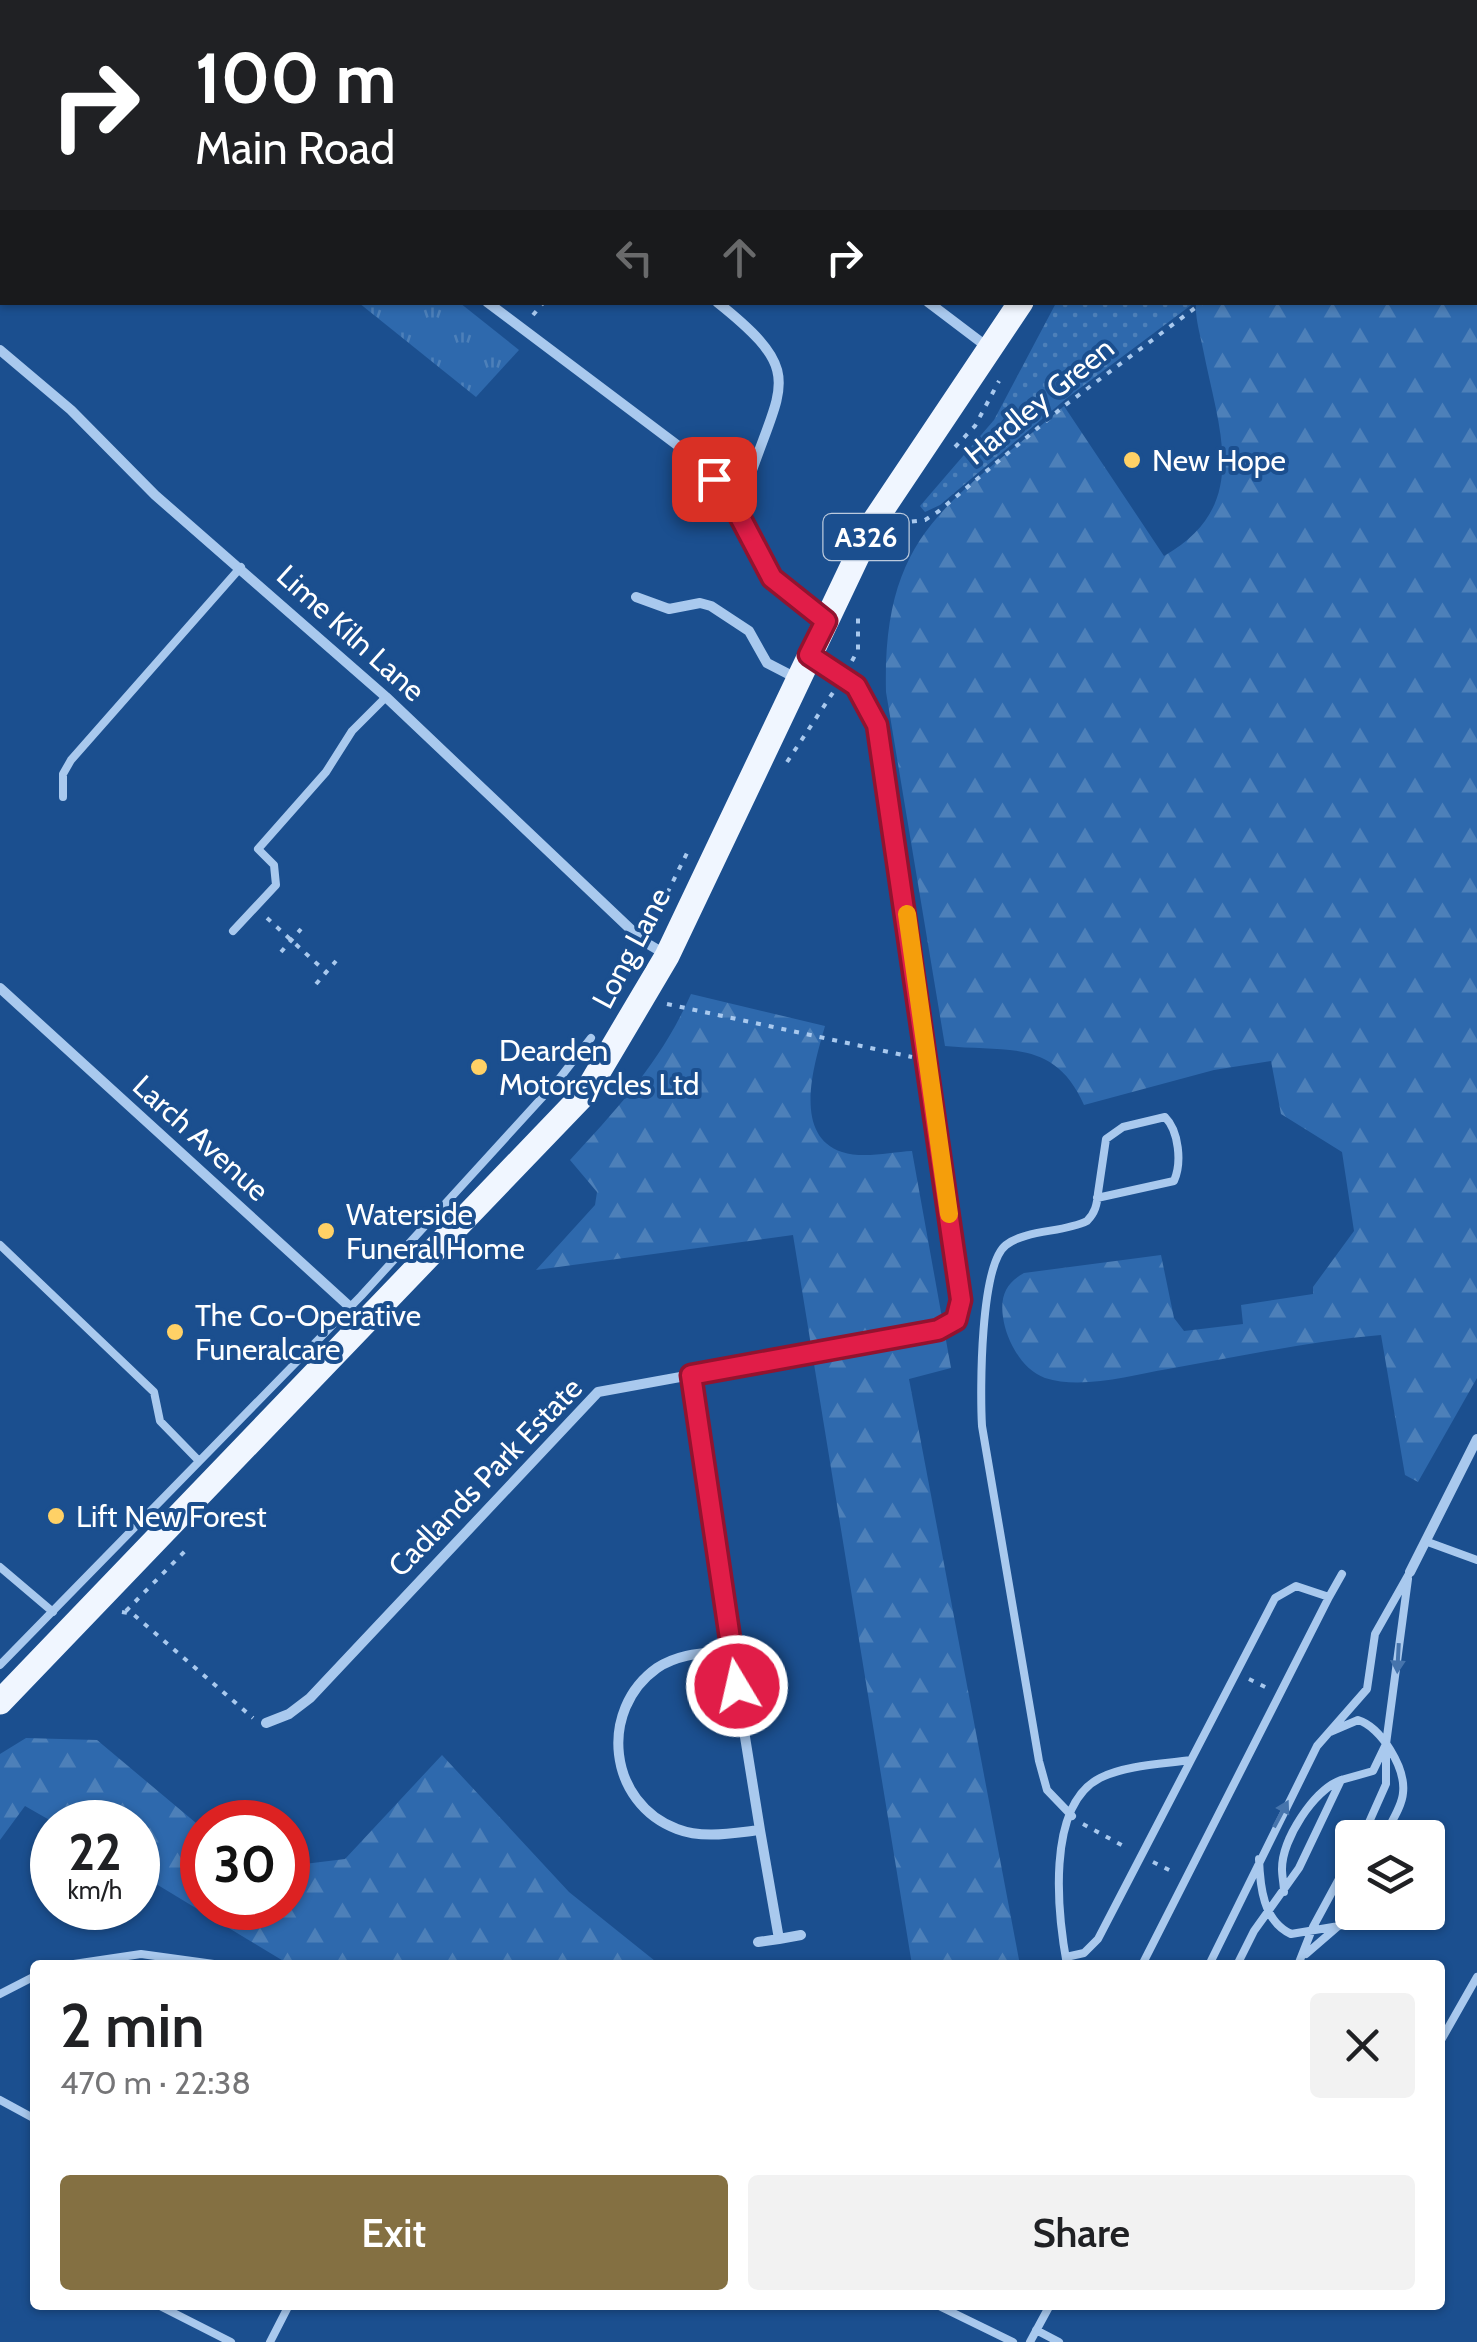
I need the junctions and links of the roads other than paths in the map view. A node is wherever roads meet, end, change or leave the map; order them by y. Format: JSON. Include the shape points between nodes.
{"nodes":[{"id":1,"x":489,"y":305,"type":"edge"},
{"id":2,"x":721,"y":305,"type":"edge"},
{"id":3,"x":932,"y":305,"type":"edge"},
{"id":4,"x":1018,"y":305,"type":"edge"},
{"id":5,"x":0,"y":350,"type":"edge"},
{"id":6,"x":991,"y":350,"type":"junction"},
{"id":7,"x":730,"y":498,"type":"junction"},
{"id":8,"x":241,"y":567,"type":"junction"},
{"id":9,"x":780,"y":586,"type":"joint"},
{"id":10,"x":636,"y":597,"type":"dead end"},
{"id":11,"x":826,"y":621,"type":"junction"},
{"id":12,"x":809,"y":655,"type":"junction"},
{"id":13,"x":798,"y":679,"type":"junction"},
{"id":14,"x":386,"y":697,"type":"junction"},
{"id":15,"x":63,"y":796,"type":"dead end"},
{"id":16,"x":233,"y":931,"type":"dead end"},
{"id":17,"x":667,"y":956,"type":"junction"},
{"id":18,"x":0,"y":988,"type":"edge"},
{"id":19,"x":591,"y":1038,"type":"road end"},
{"id":20,"x":1098,"y":1198,"type":"junction"},
{"id":21,"x":0,"y":1245,"type":"edge"},
{"id":22,"x":357,"y":1317,"type":"junction"},
{"id":23,"x":691,"y":1375,"type":"junction"},
{"id":24,"x":1477,"y":1439,"type":"edge"},
{"id":25,"x":198,"y":1460,"type":"junction"},
{"id":26,"x":1425,"y":1541,"type":"junction"},
{"id":27,"x":1477,"y":1560,"type":"edge"},
{"id":28,"x":0,"y":1567,"type":"edge"},
{"id":29,"x":1410,"y":1572,"type":"junction"},
{"id":30,"x":1342,"y":1574,"type":"dead end"},
{"id":31,"x":1329,"y":1597,"type":"junction"},
{"id":32,"x":53,"y":1612,"type":"junction"},
{"id":33,"x":731,"y":1650,"type":"junction"},
{"id":34,"x":0,"y":1665,"type":"edge"},
{"id":35,"x":0,"y":1702,"type":"edge"},
{"id":36,"x":266,"y":1723,"type":"road end"},
{"id":37,"x":1324,"y":1737,"type":"junction"},
{"id":38,"x":1386,"y":1744,"type":"junction"},
{"id":39,"x":1191,"y":1760,"type":"junction"},
{"id":40,"x":1341,"y":1780,"type":"junction"},
{"id":41,"x":1072,"y":1816,"type":"junction"},
{"id":42,"x":1370,"y":1820,"type":"edge"},
{"id":43,"x":1392,"y":1820,"type":"edge"},
{"id":44,"x":760,"y":1830,"type":"junction"},
{"id":45,"x":1259,"y":1857,"type":"junction"},
{"id":46,"x":1335,"y":1887,"type":"edge"},
{"id":47,"x":1284,"y":1893,"type":"junction"},
{"id":48,"x":1269,"y":1913,"type":"junction"},
{"id":49,"x":1335,"y":1926,"type":"edge"},
{"id":50,"x":1312,"y":1928,"type":"junction"},
{"id":51,"x":1335,"y":1928,"type":"edge"},
{"id":52,"x":800,"y":1936,"type":"dead end"},
{"id":53,"x":779,"y":1939,"type":"junction"},
{"id":54,"x":758,"y":1942,"type":"dead end"},
{"id":55,"x":85,"y":1960,"type":"edge"},
{"id":56,"x":184,"y":1960,"type":"edge"},
{"id":57,"x":1067,"y":1960,"type":"edge"},
{"id":58,"x":1069,"y":1960,"type":"edge"},
{"id":59,"x":1145,"y":1960,"type":"edge"},
{"id":60,"x":1211,"y":1960,"type":"edge"},
{"id":61,"x":1240,"y":1960,"type":"edge"},
{"id":62,"x":1301,"y":1960,"type":"edge"},
{"id":63,"x":1302,"y":1960,"type":"edge"},
{"id":64,"x":1477,"y":1977,"type":"edge"},
{"id":65,"x":30,"y":1979,"type":"edge"},
{"id":66,"x":0,"y":1994,"type":"edge"},
{"id":67,"x":1445,"y":2033,"type":"edge"},
{"id":68,"x":0,"y":2100,"type":"edge"},
{"id":69,"x":30,"y":2116,"type":"edge"},
{"id":70,"x":168,"y":2310,"type":"edge"},
{"id":71,"x":286,"y":2310,"type":"edge"},
{"id":72,"x":947,"y":2310,"type":"edge"},
{"id":73,"x":1047,"y":2310,"type":"edge"},
{"id":74,"x":1036,"y":2330,"type":"junction"},
{"id":75,"x":230,"y":2342,"type":"edge"},
{"id":76,"x":270,"y":2342,"type":"edge"},
{"id":77,"x":1013,"y":2342,"type":"edge"},
{"id":78,"x":1030,"y":2342,"type":"edge"},
{"id":79,"x":1059,"y":2342,"type":"edge"}],
"edges":[{"from":1,"to":7,"type":"street","via":[[697,460]]},
{"from":2,"to":7,"type":"street","via":[[774,354],[780,376],[749,479]]},
{"from":3,"to":6,"type":"street"},
{"from":4,"to":6,"type":"main road","name":"Long Lane","number":"A326"},
{"from":5,"to":8,"type":"street","name":"Lime Kiln Lane"},
{"from":6,"to":11,"type":"main road","name":"Long Lane","number":"A326","via":[[873,523]]},
{"from":7,"to":9,"type":"street"},
{"from":8,"to":14,"type":"street","name":"Lime Kiln Lane"},
{"from":8,"to":15,"type":"lane","via":[[71,760]]},
{"from":9,"to":11,"type":"lane"},
{"from":10,"to":13,"type":"street","via":[[669,609],[705,603],[749,632],[768,663]]},
{"from":11,"to":12,"type":"main road","name":"Long Lane","number":"A326"},
{"from":12,"to":13,"type":"main road","name":"Long Lane","number":"A326"},
{"from":12,"to":23,"type":"street","name":"Cadlands Park Estate","via":[[856,686],[877,725],[960,1289],[956,1320],[920,1334]]},
{"from":13,"to":17,"type":"main road","name":"Long Lane","number":"A326"},
{"from":14,"to":16,"type":"lane","via":[[258,849],[274,865],[276,885]]},
{"from":14,"to":17,"type":"street","name":"Lime Kiln Lane","via":[[643,941]]},
{"from":17,"to":22,"type":"main road","name":"Long Lane","number":"A326","via":[[588,1092]]},
{"from":18,"to":22,"type":"street","name":"Larch Avenue"},
{"from":19,"to":22,"type":"lane"},
{"from":20,"to":20,"type":"lane","via":[[1112,1132],[1159,1117],[1171,1122],[1174,1180]]},
{"from":20,"to":41,"type":"lane","via":[[1087,1221],[1008,1243],[997,1255],[982,1391],[982,1426],[1039,1762],[1047,1790]]},
{"from":21,"to":25,"type":"lane","via":[[154,1392],[160,1421]]},
{"from":22,"to":25,"type":"lane"},
{"from":22,"to":35,"type":"main road","name":"Long Lane","number":"A326"},
{"from":23,"to":33,"type":"street"},
{"from":23,"to":36,"type":"street","name":"Cadlands Park Estate","via":[[621,1385],[590,1398],[310,1698]]},
{"from":24,"to":26,"type":"street"},
{"from":25,"to":32,"type":"lane"},
{"from":26,"to":27,"type":"lane"},
{"from":26,"to":29,"type":"street"},
{"from":28,"to":32,"type":"lane"},
{"from":29,"to":37,"type":"lane","via":[[1375,1634],[1368,1689]]},
{"from":29,"to":38,"type":"lane","one_way":true},
{"from":30,"to":31,"type":"lane"},
{"from":31,"to":39,"type":"lane","via":[[1296,1586],[1281,1591]]},
{"from":31,"to":59,"type":"lane"},
{"from":32,"to":34,"type":"lane"},
{"from":33,"to":44,"type":"street"},
{"from":33,"to":44,"type":"street","via":[[681,1657],[643,1680],[624,1710],[618,1757],[637,1800],[661,1822],[705,1835]]},
{"from":37,"to":38,"type":"lane","via":[[1358,1720]]},
{"from":45,"to":37,"type":"lane","one_way":true},
{"from":38,"to":40,"type":"lane","via":[[1373,1772]]},
{"from":38,"to":42,"type":"lane","via":[[1386,1784]]},
{"from":38,"to":43,"type":"lane","via":[[1404,1794]]},
{"from":39,"to":41,"type":"lane","via":[[1098,1779]]},
{"from":39,"to":58,"type":"lane","via":[[1098,1938]]},
{"from":40,"to":47,"type":"lane"},
{"from":40,"to":47,"type":"lane","via":[[1319,1791],[1299,1824],[1283,1861]]},
{"from":41,"to":57,"type":"lane","via":[[1056,1892]]},
{"from":44,"to":53,"type":"street"},
{"from":45,"to":48,"type":"lane"},
{"from":45,"to":60,"type":"lane"},
{"from":46,"to":50,"type":"lane"},
{"from":47,"to":48,"type":"lane"},
{"from":48,"to":50,"type":"lane","via":[[1290,1934]]},
{"from":48,"to":61,"type":"lane"},
{"from":49,"to":50,"type":"lane"},
{"from":50,"to":62,"type":"lane"},
{"from":51,"to":63,"type":"lane"},
{"from":52,"to":53,"type":"street"},
{"from":53,"to":54,"type":"street"},
{"from":55,"to":56,"type":"lane","via":[[141,1954]]},
{"from":64,"to":67,"type":"lane"},
{"from":65,"to":66,"type":"lane"},
{"from":68,"to":69,"type":"lane"},
{"from":70,"to":75,"type":"lane"},
{"from":71,"to":76,"type":"lane"},
{"from":72,"to":77,"type":"lane"},
{"from":73,"to":74,"type":"lane"},
{"from":74,"to":78,"type":"lane"},
{"from":74,"to":79,"type":"lane"}]}
